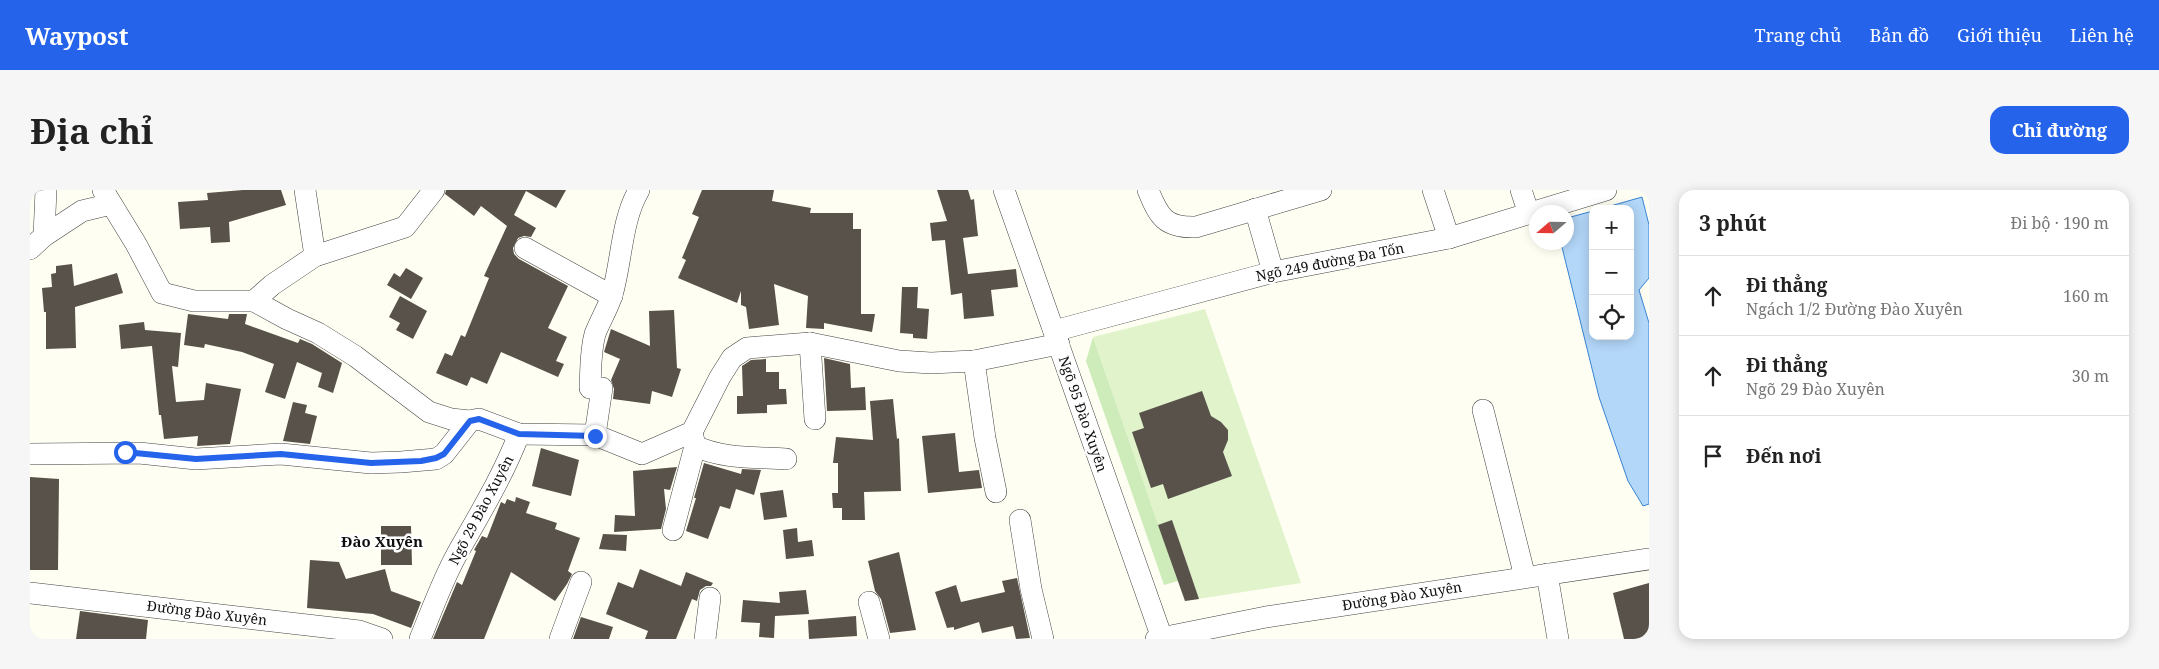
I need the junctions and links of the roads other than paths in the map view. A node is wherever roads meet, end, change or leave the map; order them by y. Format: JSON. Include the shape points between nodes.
{"nodes":[{"id":1,"x":46,"y":190,"type":"edge"},
{"id":2,"x":305,"y":190,"type":"edge"},
{"id":3,"x":434,"y":190,"type":"edge"},
{"id":4,"x":639,"y":190,"type":"edge"},
{"id":5,"x":1004,"y":190,"type":"edge"},
{"id":6,"x":1148,"y":190,"type":"edge"},
{"id":7,"x":1321,"y":190,"type":"edge"},
{"id":8,"x":1433,"y":190,"type":"edge"},
{"id":9,"x":1521,"y":190,"type":"edge"},
{"id":10,"x":1606,"y":190,"type":"edge"},
{"id":11,"x":107,"y":197,"type":"edge"},
{"id":12,"x":1558,"y":205,"type":"edge"},
{"id":13,"x":1254,"y":210,"type":"junction"},
{"id":14,"x":1529,"y":214,"type":"joint"},
{"id":15,"x":1449,"y":238,"type":"junction"},
{"id":16,"x":37,"y":243,"type":"edge"},
{"id":17,"x":524,"y":248,"type":"dead end"},
{"id":18,"x":315,"y":256,"type":"junction"},
{"id":19,"x":1272,"y":272,"type":"junction"},
{"id":20,"x":612,"y":296,"type":"junction"},
{"id":21,"x":254,"y":302,"type":"junction"},
{"id":22,"x":1056,"y":337,"type":"junction"},
{"id":23,"x":810,"y":343,"type":"junction"},
{"id":24,"x":974,"y":361,"type":"junction"},
{"id":25,"x":1483,"y":410,"type":"dead end"},
{"id":26,"x":815,"y":418,"type":"dead end"},
{"id":27,"x":470,"y":421,"type":"junction"},
{"id":28,"x":519,"y":434,"type":"junction"},
{"id":29,"x":595,"y":436,"type":"junction"},
{"id":30,"x":693,"y":439,"type":"junction"},
{"id":31,"x":30,"y":454,"type":"edge"},
{"id":32,"x":786,"y":459,"type":"dead end"},
{"id":33,"x":996,"y":492,"type":"dead end"},
{"id":34,"x":1020,"y":520,"type":"dead end"},
{"id":35,"x":673,"y":530,"type":"dead end"},
{"id":36,"x":1649,"y":559,"type":"edge"},
{"id":37,"x":1547,"y":574,"type":"junction"},
{"id":38,"x":1525,"y":577,"type":"junction"},
{"id":39,"x":582,"y":582,"type":"dead end"},
{"id":40,"x":30,"y":593,"type":"edge"},
{"id":41,"x":710,"y":598,"type":"dead end"},
{"id":42,"x":869,"y":602,"type":"dead end"},
{"id":43,"x":1163,"y":638,"type":"edge"},
{"id":44,"x":382,"y":639,"type":"edge"},
{"id":45,"x":420,"y":639,"type":"edge"},
{"id":46,"x":560,"y":639,"type":"edge"},
{"id":47,"x":705,"y":639,"type":"edge"},
{"id":48,"x":879,"y":639,"type":"edge"},
{"id":49,"x":1043,"y":639,"type":"edge"},
{"id":50,"x":1558,"y":639,"type":"edge"}],
"edges":[{"from":1,"to":16,"type":"street"},
{"from":2,"to":18,"type":"street"},
{"from":3,"to":18,"type":"street","via":[[406,227]]},
{"from":4,"to":20,"type":"street","via":[[623,239]]},
{"from":5,"to":22,"type":"street","name":"Ngõ 95 Đào Xuyên"},
{"from":6,"to":13,"type":"street","via":[[1160,213],[1171,224],[1183,227],[1196,227]]},
{"from":7,"to":13,"type":"street"},
{"from":8,"to":15,"type":"street"},
{"from":9,"to":14,"type":"street"},
{"from":10,"to":12,"type":"street","name":"Ngõ 249 đường Đa Tốn"},
{"from":11,"to":16,"type":"street"},
{"from":11,"to":21,"type":"street","via":[[162,293],[194,301]]},
{"from":13,"to":19,"type":"street"},
{"from":14,"to":15,"type":"street","name":"Ngõ 249 đường Đa Tốn"},
{"from":15,"to":19,"type":"street","name":"Ngõ 249 đường Đa Tốn"},
{"from":17,"to":20,"type":"street"},
{"from":18,"to":21,"type":"street","via":[[272,285]]},
{"from":19,"to":22,"type":"street","name":"Ngõ 249 đường Đa Tốn"},
{"from":20,"to":29,"type":"street","via":[[595,335],[591,356],[590,388],[602,388]]},
{"from":21,"to":27,"type":"street","via":[[318,333],[355,356],[429,412]]},
{"from":22,"to":24,"type":"street"},
{"from":22,"to":43,"type":"street","name":"Ngõ 95 Đào Xuyên"},
{"from":23,"to":24,"type":"street","via":[[899,361]]},
{"from":23,"to":26,"type":"street"},
{"from":23,"to":30,"type":"street","via":[[747,348],[732,358],[720,377]]},
{"from":24,"to":33,"type":"street"},
{"from":25,"to":38,"type":"street"},
{"from":27,"to":28,"type":"street","via":[[479,419]]},
{"from":27,"to":31,"type":"street","via":[[444,454],[407,462],[371,463],[281,454],[196,459],[132,453]]},
{"from":28,"to":29,"type":"street"},
{"from":28,"to":45,"type":"street","name":"Ngõ 29 Đào Xuyên","via":[[484,510],[440,588]]},
{"from":29,"to":30,"type":"street","via":[[642,454]]},
{"from":30,"to":32,"type":"street","via":[[706,452]]},
{"from":30,"to":35,"type":"street"},
{"from":34,"to":49,"type":"street"},
{"from":36,"to":37,"type":"street","name":"Đường Đào Xuyên"},
{"from":37,"to":38,"type":"street","name":"Đường Đào Xuyên"},
{"from":37,"to":50,"type":"street"},
{"from":38,"to":43,"type":"street","name":"Đường Đào Xuyên","via":[[1266,617]]},
{"from":39,"to":46,"type":"street"},
{"from":40,"to":44,"type":"street","name":"Đường Đào Xuyên","via":[[359,631]]},
{"from":41,"to":47,"type":"street"},
{"from":42,"to":48,"type":"street"}]}
